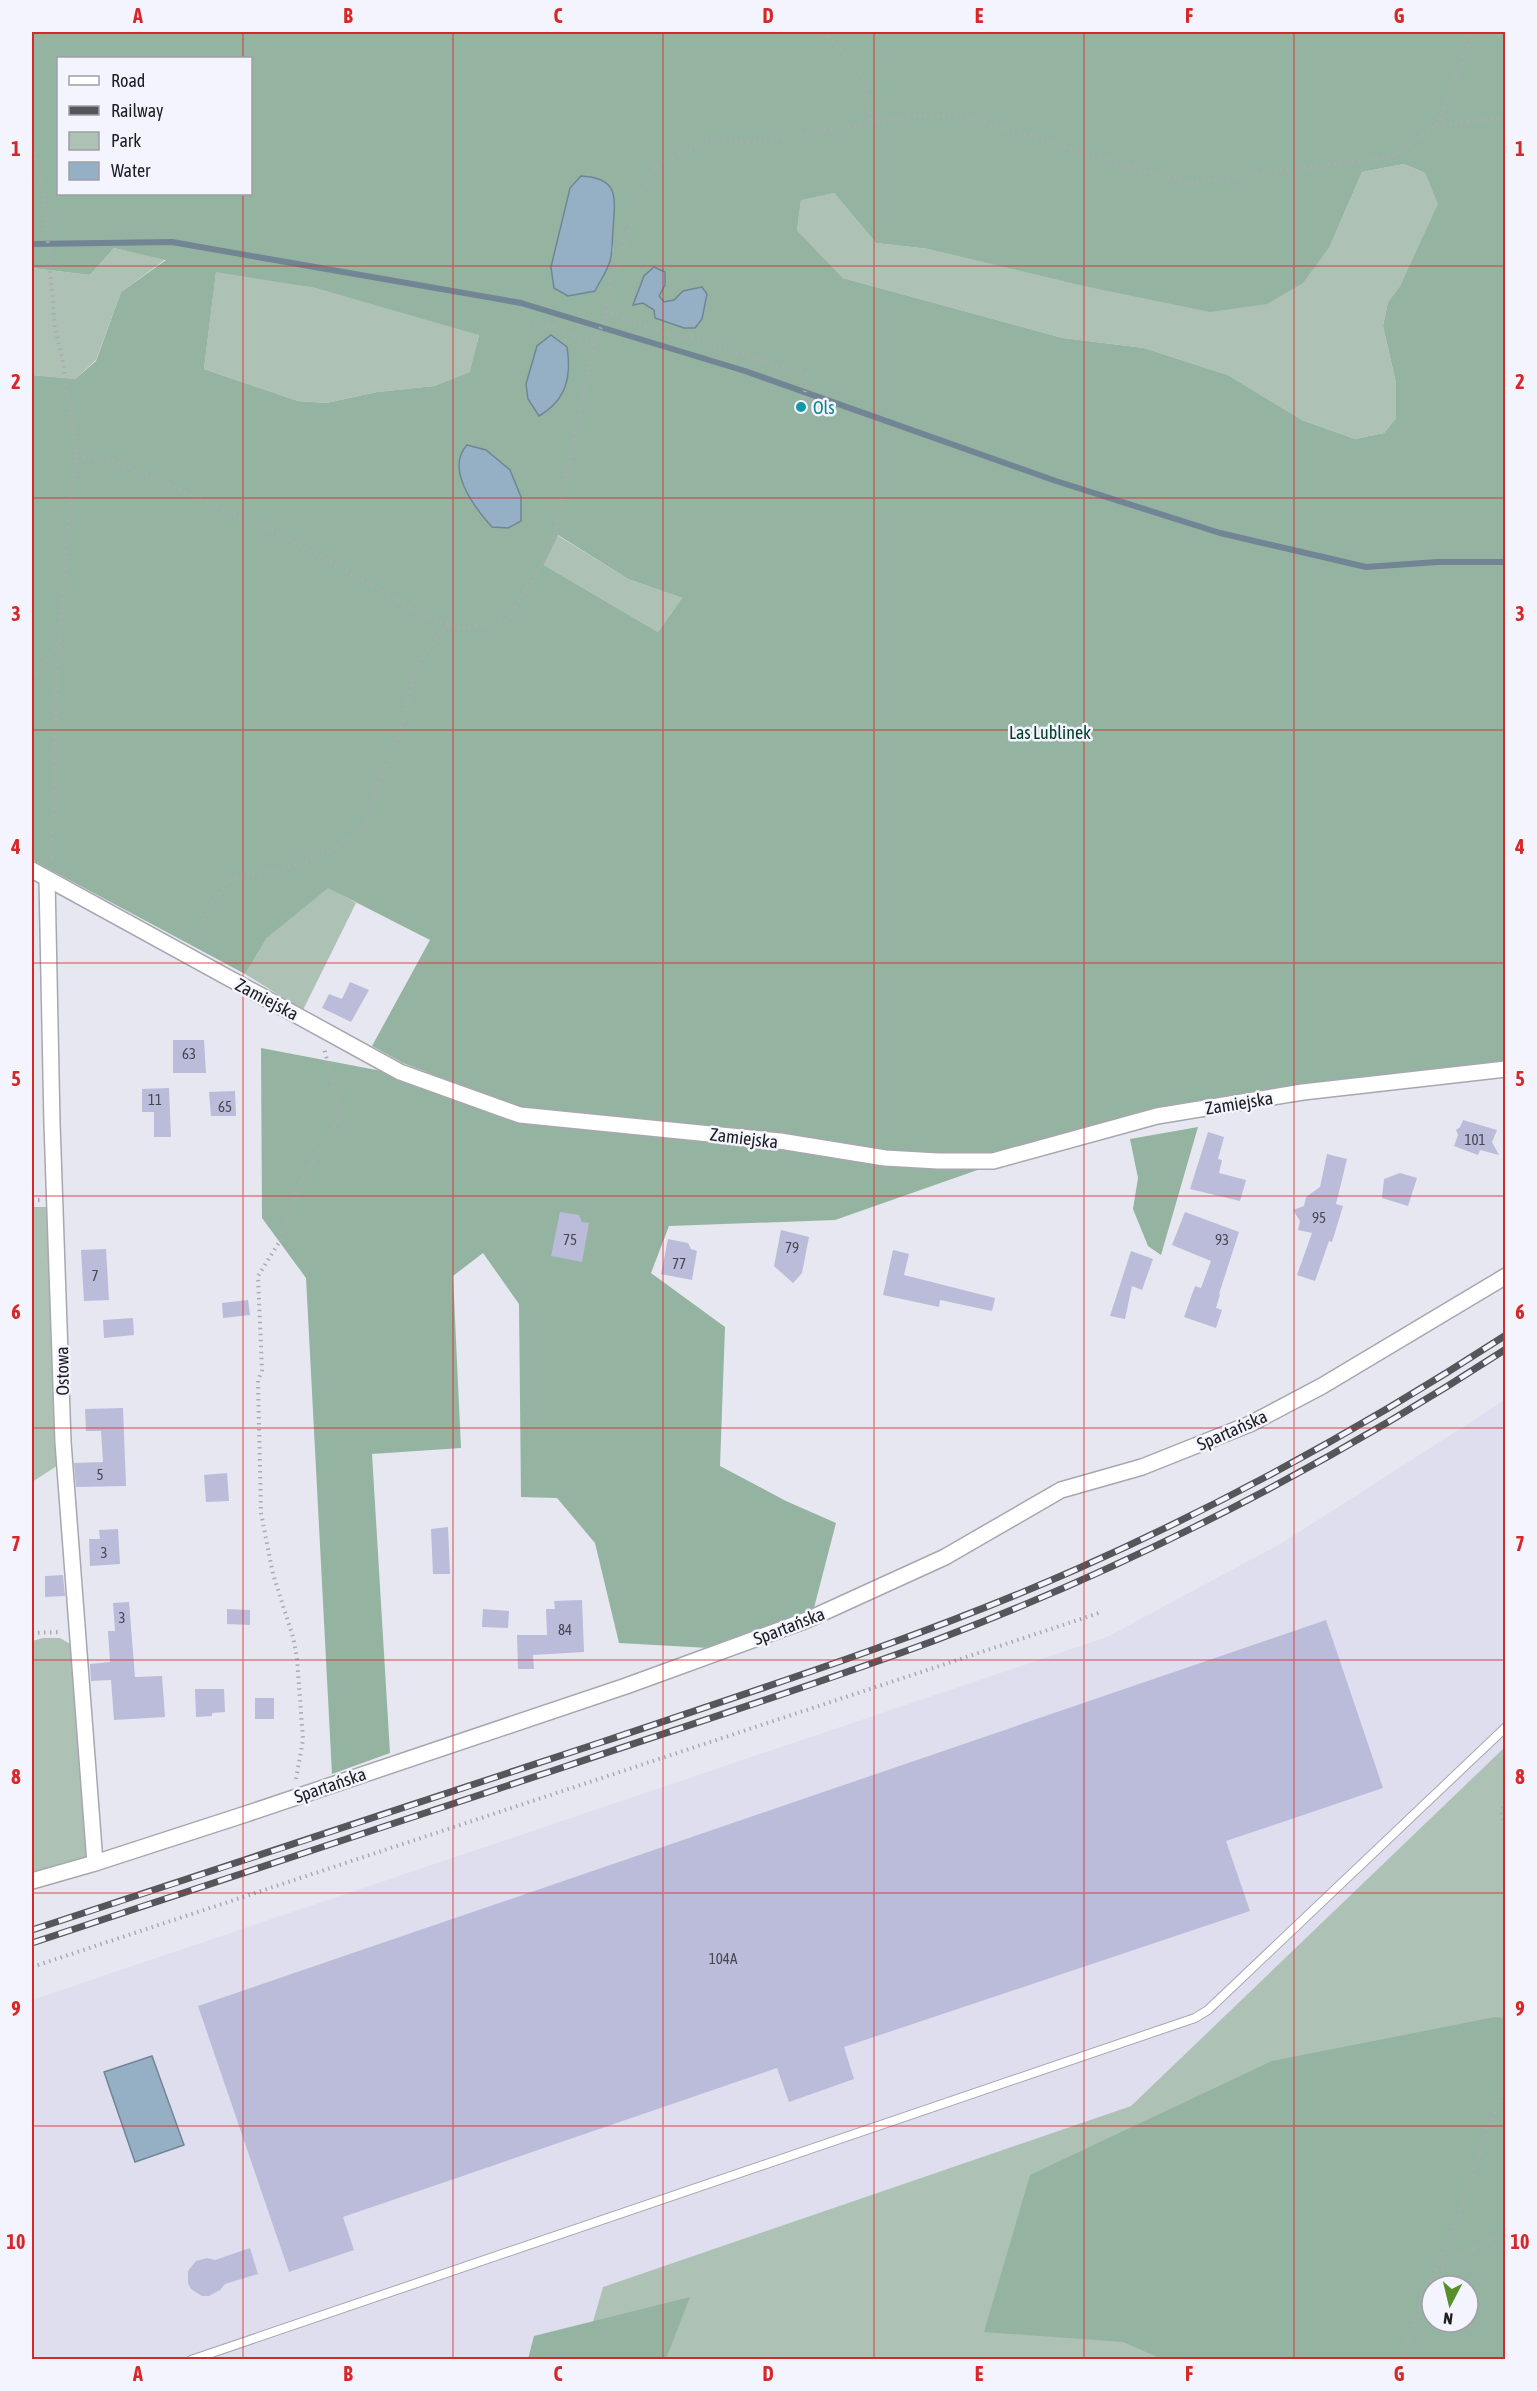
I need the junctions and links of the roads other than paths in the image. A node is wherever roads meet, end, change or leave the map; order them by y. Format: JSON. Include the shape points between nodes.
{"nodes":[{"id":1,"x":32,"y":870,"type":"edge"},
{"id":2,"x":49,"y":880,"type":"junction"},
{"id":3,"x":1506,"y":1069,"type":"edge"},
{"id":4,"x":1506,"y":1276,"type":"edge"},
{"id":5,"x":1506,"y":1727,"type":"edge"},
{"id":6,"x":94,"y":1863,"type":"junction"},
{"id":7,"x":32,"y":1881,"type":"edge"},
{"id":8,"x":203,"y":2357,"type":"edge"},
{"id":9,"x":191,"y":2360,"type":"edge"}],
"edges":[{"from":1,"to":2,"type":"street","name":"Zamiejska"},
{"from":2,"to":3,"type":"street","name":"Zamiejska","via":[[400,1071],[520,1115],[780,1141],[885,1158],[993,1161],[1156,1116],[1303,1092]]},
{"from":2,"to":6,"type":"street","name":"Ostowa","via":[[52,1124],[63,1442]]},
{"from":4,"to":6,"type":"street","name":"Spartańska","via":[[1322,1386],[1250,1424],[1142,1467],[1061,1490],[954,1553],[807,1620],[626,1686]]},
{"from":5,"to":8,"type":"lane","via":[[1208,2010],[1195,2018]]},
{"from":6,"to":7,"type":"street","name":"Spartańska"},
{"from":8,"to":9,"type":"lane"}]}
